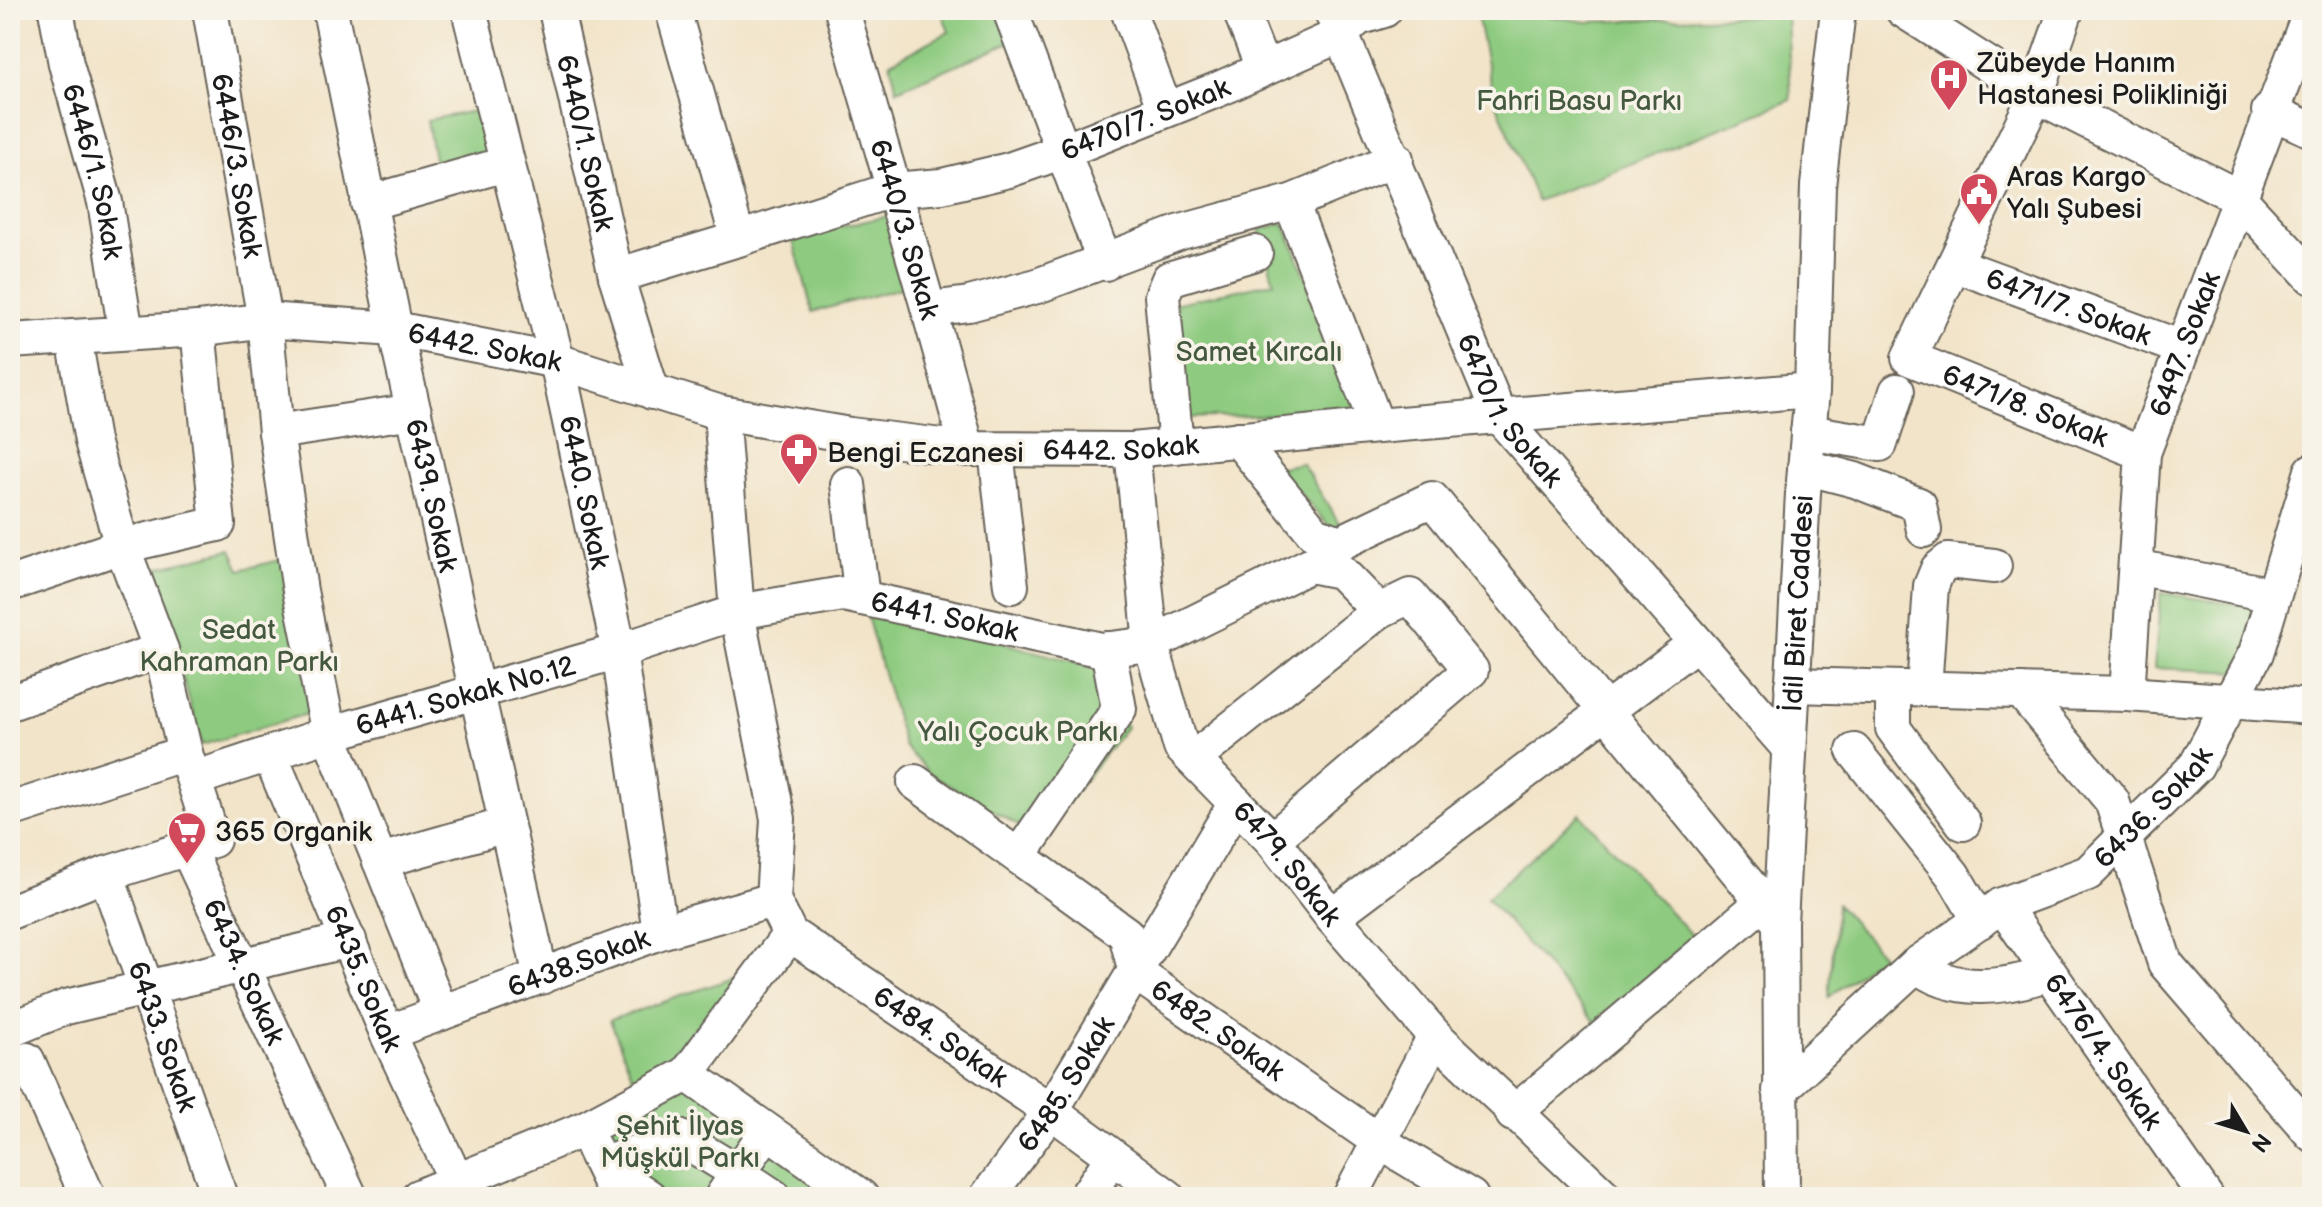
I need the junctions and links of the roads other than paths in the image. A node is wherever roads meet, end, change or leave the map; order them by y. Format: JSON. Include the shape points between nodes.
{"nodes":[{"id":1,"x":56,"y":10,"type":"edge"},
{"id":2,"x":210,"y":10,"type":"edge"},
{"id":3,"x":469,"y":10,"type":"edge"},
{"id":4,"x":556,"y":10,"type":"edge"},
{"id":5,"x":673,"y":10,"type":"edge"},
{"id":6,"x":842,"y":10,"type":"edge"},
{"id":7,"x":1010,"y":10,"type":"edge"},
{"id":8,"x":1128,"y":10,"type":"edge"},
{"id":9,"x":1240,"y":10,"type":"edge"},
{"id":10,"x":1384,"y":10,"type":"edge"},
{"id":11,"x":1838,"y":10,"type":"edge"},
{"id":12,"x":1903,"y":10,"type":"edge"},
{"id":13,"x":2066,"y":10,"type":"edge"},
{"id":14,"x":2311,"y":10,"type":"edge"},
{"id":15,"x":337,"y":11,"type":"edge"},
{"id":16,"x":1336,"y":22,"type":"edge"},
{"id":17,"x":1263,"y":68,"type":"junction"},
{"id":18,"x":2036,"y":95,"type":"junction"},
{"id":19,"x":1165,"y":110,"type":"junction"},
{"id":20,"x":2269,"y":111,"type":"junction"},
{"id":21,"x":2312,"y":130,"type":"edge"},
{"id":22,"x":1066,"y":150,"type":"junction"},
{"id":23,"x":1396,"y":159,"type":"junction"},
{"id":24,"x":506,"y":164,"type":"junction"},
{"id":25,"x":892,"y":190,"type":"junction"},
{"id":26,"x":2238,"y":197,"type":"junction"},
{"id":27,"x":1291,"y":202,"type":"junction"},
{"id":28,"x":368,"y":203,"type":"junction"},
{"id":29,"x":738,"y":239,"type":"junction"},
{"id":30,"x":1255,"y":253,"type":"dead end"},
{"id":31,"x":1105,"y":263,"type":"junction"},
{"id":32,"x":1956,"y":265,"type":"junction"},
{"id":33,"x":616,"y":276,"type":"junction"},
{"id":34,"x":2312,"y":277,"type":"edge"},
{"id":35,"x":930,"y":309,"type":"junction"},
{"id":36,"x":265,"y":320,"type":"junction"},
{"id":37,"x":198,"y":329,"type":"junction"},
{"id":38,"x":395,"y":329,"type":"junction"},
{"id":39,"x":126,"y":333,"type":"junction"},
{"id":40,"x":74,"y":338,"type":"junction"},
{"id":41,"x":10,"y":341,"type":"edge"},
{"id":42,"x":2182,"y":348,"type":"junction"},
{"id":43,"x":557,"y":361,"type":"junction"},
{"id":44,"x":1812,"y":390,"type":"junction"},
{"id":45,"x":1897,"y":391,"type":"dead end"},
{"id":46,"x":652,"y":392,"type":"junction"},
{"id":47,"x":414,"y":411,"type":"junction"},
{"id":48,"x":721,"y":413,"type":"junction"},
{"id":49,"x":1500,"y":417,"type":"junction"},
{"id":50,"x":1377,"y":426,"type":"junction"},
{"id":51,"x":276,"y":432,"type":"junction"},
{"id":52,"x":1808,"y":432,"type":"junction"},
{"id":53,"x":1238,"y":439,"type":"junction"},
{"id":54,"x":1176,"y":446,"type":"junction"},
{"id":55,"x":981,"y":450,"type":"junction"},
{"id":56,"x":1132,"y":450,"type":"junction"},
{"id":57,"x":2143,"y":453,"type":"junction"},
{"id":58,"x":1805,"y":467,"type":"junction"},
{"id":59,"x":2312,"y":471,"type":"edge"},
{"id":60,"x":848,"y":484,"type":"dead end"},
{"id":61,"x":1924,"y":530,"type":"dead end"},
{"id":62,"x":122,"y":546,"type":"junction"},
{"id":63,"x":1994,"y":566,"type":"dead end"},
{"id":64,"x":2136,"y":567,"type":"junction"},
{"id":65,"x":10,"y":584,"type":"edge"},
{"id":66,"x":1011,"y":586,"type":"dead end"},
{"id":67,"x":2273,"y":595,"type":"junction"},
{"id":68,"x":862,"y":598,"type":"junction"},
{"id":69,"x":1379,"y":611,"type":"junction"},
{"id":70,"x":737,"y":612,"type":"junction"},
{"id":71,"x":1151,"y":644,"type":"junction"},
{"id":72,"x":1695,"y":644,"type":"junction"},
{"id":73,"x":1108,"y":649,"type":"junction"},
{"id":74,"x":161,"y":650,"type":"junction"},
{"id":75,"x":619,"y":651,"type":"junction"},
{"id":76,"x":1792,"y":685,"type":"junction"},
{"id":77,"x":1909,"y":688,"type":"junction"},
{"id":78,"x":475,"y":691,"type":"junction"},
{"id":79,"x":2021,"y":691,"type":"junction"},
{"id":80,"x":2127,"y":694,"type":"junction"},
{"id":81,"x":2234,"y":700,"type":"junction"},
{"id":82,"x":10,"y":703,"type":"edge"},
{"id":83,"x":2312,"y":707,"type":"edge"},
{"id":84,"x":1605,"y":710,"type":"junction"},
{"id":85,"x":329,"y":734,"type":"junction"},
{"id":86,"x":1789,"y":748,"type":"junction"},
{"id":87,"x":1854,"y":751,"type":"dead end"},
{"id":88,"x":270,"y":755,"type":"junction"},
{"id":89,"x":1193,"y":759,"type":"junction"},
{"id":90,"x":190,"y":766,"type":"junction"},
{"id":91,"x":915,"y":782,"type":"dead end"},
{"id":92,"x":1236,"y":803,"type":"junction"},
{"id":93,"x":10,"y":810,"type":"edge"},
{"id":94,"x":1963,"y":823,"type":"dead end"},
{"id":95,"x":506,"y":825,"type":"junction"},
{"id":96,"x":2125,"y":835,"type":"junction"},
{"id":97,"x":1272,"y":840,"type":"junction"},
{"id":98,"x":188,"y":850,"type":"junction"},
{"id":99,"x":1019,"y":856,"type":"junction"},
{"id":100,"x":380,"y":861,"type":"junction"},
{"id":101,"x":106,"y":874,"type":"junction"},
{"id":102,"x":773,"y":900,"type":"junction"},
{"id":103,"x":10,"y":912,"type":"edge"},
{"id":104,"x":1772,"y":913,"type":"junction"},
{"id":105,"x":1991,"y":913,"type":"junction"},
{"id":106,"x":1332,"y":917,"type":"junction"},
{"id":107,"x":660,"y":932,"type":"junction"},
{"id":108,"x":790,"y":934,"type":"junction"},
{"id":109,"x":349,"y":940,"type":"junction"},
{"id":110,"x":1916,"y":965,"type":"junction"},
{"id":111,"x":240,"y":966,"type":"junction"},
{"id":112,"x":1136,"y":973,"type":"junction"},
{"id":113,"x":2047,"y":974,"type":"junction"},
{"id":114,"x":541,"y":977,"type":"junction"},
{"id":115,"x":149,"y":988,"type":"junction"},
{"id":116,"x":441,"y":1013,"type":"junction"},
{"id":117,"x":10,"y":1030,"type":"edge"},
{"id":118,"x":387,"y":1033,"type":"junction"},
{"id":119,"x":1435,"y":1036,"type":"junction"},
{"id":120,"x":27,"y":1060,"type":"dead end"},
{"id":121,"x":687,"y":1074,"type":"junction"},
{"id":122,"x":1780,"y":1090,"type":"junction"},
{"id":123,"x":641,"y":1098,"type":"junction"},
{"id":124,"x":1051,"y":1111,"type":"junction"},
{"id":125,"x":1513,"y":1114,"type":"junction"},
{"id":126,"x":584,"y":1129,"type":"junction"},
{"id":127,"x":767,"y":1131,"type":"junction"},
{"id":128,"x":2312,"y":1134,"type":"edge"},
{"id":129,"x":1380,"y":1142,"type":"junction"},
{"id":130,"x":657,"y":1145,"type":"junction"},
{"id":131,"x":1113,"y":1157,"type":"junction"},
{"id":132,"x":602,"y":1165,"type":"junction"},
{"id":133,"x":730,"y":1185,"type":"edge"},
{"id":134,"x":460,"y":1189,"type":"edge"},
{"id":135,"x":1469,"y":1196,"type":"edge"},
{"id":136,"x":88,"y":1197,"type":"edge"},
{"id":137,"x":220,"y":1197,"type":"edge"},
{"id":138,"x":350,"y":1197,"type":"edge"},
{"id":139,"x":418,"y":1197,"type":"edge"},
{"id":140,"x":617,"y":1197,"type":"edge"},
{"id":141,"x":649,"y":1197,"type":"edge"},
{"id":142,"x":774,"y":1197,"type":"edge"},
{"id":143,"x":861,"y":1197,"type":"edge"},
{"id":144,"x":987,"y":1197,"type":"edge"},
{"id":145,"x":1086,"y":1197,"type":"edge"},
{"id":146,"x":1168,"y":1197,"type":"edge"},
{"id":147,"x":1350,"y":1197,"type":"edge"},
{"id":148,"x":1605,"y":1197,"type":"edge"},
{"id":149,"x":1766,"y":1197,"type":"edge"},
{"id":150,"x":1783,"y":1197,"type":"edge"},
{"id":151,"x":2206,"y":1197,"type":"edge"}],
"edges":[{"from":1,"to":39,"type":"street","name":"6446/1. Sokak","via":[[105,202]]},
{"from":2,"to":36,"type":"street","name":"6446/3. Sokak"},
{"from":3,"to":24,"type":"street","name":"6440. Sokak"},
{"from":4,"to":33,"type":"street","name":"6440/1. Sokak"},
{"from":5,"to":29,"type":"street"},
{"from":6,"to":25,"type":"street","name":"6440/3. Sokak"},
{"from":7,"to":22,"type":"street"},
{"from":8,"to":19,"type":"street"},
{"from":9,"to":17,"type":"street"},
{"from":10,"to":16,"type":"street","name":"6470/7. Sokak"},
{"from":11,"to":44,"type":"street","name":"İdil Biret Caddesi","via":[[1818,186]]},
{"from":12,"to":18,"type":"street"},
{"from":13,"to":18,"type":"street"},
{"from":14,"to":20,"type":"street","name":"6497. Sokak"},
{"from":15,"to":28,"type":"street","name":"6439. Sokak"},
{"from":16,"to":17,"type":"street","name":"6470/7. Sokak"},
{"from":16,"to":23,"type":"street","name":"6470/1. Sokak"},
{"from":17,"to":19,"type":"street","name":"6470/7. Sokak"},
{"from":18,"to":26,"type":"street"},
{"from":18,"to":32,"type":"street"},
{"from":19,"to":22,"type":"street","name":"6470/7. Sokak"},
{"from":20,"to":21,"type":"street"},
{"from":20,"to":26,"type":"street","name":"6497. Sokak"},
{"from":22,"to":25,"type":"street","name":"6470/7. Sokak","via":[[942,186]]},
{"from":22,"to":31,"type":"street"},
{"from":23,"to":27,"type":"street"},
{"from":23,"to":49,"type":"street","name":"6470/1. Sokak"},
{"from":24,"to":28,"type":"street"},
{"from":24,"to":43,"type":"street","name":"6440. Sokak"},
{"from":25,"to":29,"type":"street","name":"6470/7. Sokak"},
{"from":25,"to":35,"type":"street","name":"6440/3. Sokak"},
{"from":26,"to":34,"type":"street"},
{"from":26,"to":42,"type":"street","name":"6497. Sokak"},
{"from":27,"to":31,"type":"street","via":[[1181,232]]},
{"from":27,"to":50,"type":"street"},
{"from":28,"to":38,"type":"street","name":"6439. Sokak"},
{"from":29,"to":33,"type":"street","name":"6470/7. Sokak"},
{"from":30,"to":54,"type":"street","via":[[1165,284]]},
{"from":31,"to":35,"type":"street","via":[[969,304]]},
{"from":32,"to":42,"type":"street","name":"6471/7. Sokak"},
{"from":32,"to":57,"type":"street","name":"6471/8. Sokak","via":[[1909,358]]},
{"from":33,"to":46,"type":"street","name":"6440/1. Sokak"},
{"from":35,"to":55,"type":"street","name":"6440/3. Sokak"},
{"from":36,"to":37,"type":"street","name":"6442. Sokak"},
{"from":36,"to":38,"type":"street","name":"6442. Sokak"},
{"from":36,"to":51,"type":"street","name":"6446/3. Sokak"},
{"from":37,"to":39,"type":"street","name":"6442. Sokak"},
{"from":37,"to":62,"type":"street","via":[[218,524]]},
{"from":38,"to":43,"type":"street","name":"6442. Sokak"},
{"from":38,"to":47,"type":"street","name":"6439. Sokak"},
{"from":39,"to":40,"type":"street","name":"6442. Sokak"},
{"from":40,"to":41,"type":"street","name":"6442. Sokak"},
{"from":40,"to":62,"type":"street","via":[[92,441]]},
{"from":42,"to":57,"type":"street","name":"6497. Sokak"},
{"from":43,"to":46,"type":"street","name":"6442. Sokak"},
{"from":43,"to":75,"type":"street","name":"6440. Sokak"},
{"from":44,"to":49,"type":"street","name":"6442. Sokak"},
{"from":44,"to":52,"type":"street","name":"İdil Biret Caddesi"},
{"from":45,"to":52,"type":"street","via":[[1880,444]]},
{"from":46,"to":48,"type":"street","name":"6442. Sokak"},
{"from":47,"to":51,"type":"street"},
{"from":47,"to":78,"type":"street","name":"6439. Sokak"},
{"from":48,"to":55,"type":"street","name":"6442. Sokak"},
{"from":48,"to":70,"type":"street"},
{"from":49,"to":50,"type":"street","name":"6442. Sokak"},
{"from":49,"to":72,"type":"street","name":"6470/1. Sokak"},
{"from":50,"to":53,"type":"street","name":"6442. Sokak"},
{"from":51,"to":85,"type":"street","name":"6446/3. Sokak"},
{"from":52,"to":58,"type":"street","name":"İdil Biret Caddesi"},
{"from":53,"to":54,"type":"street","name":"6442. Sokak"},
{"from":53,"to":84,"type":"street","via":[[1315,534],[1340,543],[1432,499]]},
{"from":54,"to":56,"type":"street","name":"6442. Sokak"},
{"from":55,"to":56,"type":"street","name":"6442. Sokak"},
{"from":55,"to":66,"type":"street","name":"6440/3. Sokak"},
{"from":56,"to":71,"type":"street","name":"6479. Sokak"},
{"from":57,"to":64,"type":"street","name":"6497. Sokak"},
{"from":58,"to":61,"type":"street","via":[[1919,505]]},
{"from":58,"to":76,"type":"street","name":"İdil Biret Caddesi"},
{"from":59,"to":67,"type":"street","name":"6436. Sokak"},
{"from":60,"to":68,"type":"street"},
{"from":62,"to":65,"type":"street"},
{"from":62,"to":74,"type":"street"},
{"from":63,"to":77,"type":"street","via":[[1948,561],[1933,577]]},
{"from":64,"to":67,"type":"street"},
{"from":64,"to":80,"type":"street","name":"6497. Sokak"},
{"from":67,"to":81,"type":"street","name":"6436. Sokak","via":[[2256,653]]},
{"from":68,"to":70,"type":"street","name":"6441. Sokak","via":[[843,594]]},
{"from":68,"to":73,"type":"street","name":"6441. Sokak"},
{"from":69,"to":71,"type":"street","name":"6441. Sokak","via":[[1340,571],[1310,565]]},
{"from":69,"to":89,"type":"street"},
{"from":69,"to":97,"type":"street","via":[[1410,596],[1471,670]]},
{"from":70,"to":75,"type":"street","name":"6441. Sokak No.12"},
{"from":70,"to":102,"type":"street","via":[[778,819]]},
{"from":71,"to":73,"type":"street","name":"6441. Sokak"},
{"from":71,"to":89,"type":"street","name":"6479. Sokak","via":[[1181,747]]},
{"from":72,"to":84,"type":"street"},
{"from":72,"to":86,"type":"street","name":"6470/1. Sokak"},
{"from":73,"to":99,"type":"street","via":[[1119,709]]},
{"from":74,"to":82,"type":"street"},
{"from":74,"to":90,"type":"street"},
{"from":75,"to":78,"type":"street","name":"6441. Sokak No.12"},
{"from":75,"to":107,"type":"street","name":"6440. Sokak"},
{"from":76,"to":77,"type":"street"},
{"from":76,"to":86,"type":"street","name":"İdil Biret Caddesi"},
{"from":77,"to":79,"type":"street"},
{"from":77,"to":94,"type":"street","via":[[1893,728]]},
{"from":78,"to":85,"type":"street","name":"6441. Sokak No.12"},
{"from":78,"to":95,"type":"street","name":"6439. Sokak"},
{"from":79,"to":80,"type":"street"},
{"from":79,"to":96,"type":"street","via":[[2112,801]]},
{"from":80,"to":81,"type":"street"},
{"from":81,"to":83,"type":"street"},
{"from":81,"to":96,"type":"street","name":"6436. Sokak","via":[[2196,766]]},
{"from":84,"to":104,"type":"street"},
{"from":84,"to":106,"type":"street"},
{"from":85,"to":88,"type":"street","name":"6441. Sokak No.12"},
{"from":85,"to":100,"type":"street","name":"6446/3. Sokak"},
{"from":86,"to":104,"type":"street","name":"İdil Biret Caddesi"},
{"from":87,"to":105,"type":"street","name":"6476/4. Sokak","via":[[1953,875]]},
{"from":88,"to":90,"type":"street","name":"6441. Sokak No.12"},
{"from":88,"to":109,"type":"street","name":"6435. Sokak"},
{"from":89,"to":92,"type":"street","name":"6479. Sokak"},
{"from":90,"to":93,"type":"street","name":"6441. Sokak No.12"},
{"from":90,"to":98,"type":"street","via":[[213,840]]},
{"from":91,"to":99,"type":"street","name":"6482. Sokak"},
{"from":92,"to":97,"type":"street","name":"6479. Sokak"},
{"from":92,"to":112,"type":"street","name":"6485. Sokak"},
{"from":95,"to":100,"type":"street"},
{"from":95,"to":114,"type":"street","name":"6439. Sokak"},
{"from":96,"to":105,"type":"street","name":"6436. Sokak","via":[[2088,873]]},
{"from":96,"to":128,"type":"street","via":[[2165,963]]},
{"from":97,"to":106,"type":"street","name":"6479. Sokak"},
{"from":98,"to":101,"type":"street"},
{"from":98,"to":111,"type":"street","name":"6434. Sokak"},
{"from":99,"to":112,"type":"street","name":"6482. Sokak","via":[[1126,934]]},
{"from":100,"to":116,"type":"street","name":"6446/3. Sokak"},
{"from":101,"to":103,"type":"street"},
{"from":101,"to":115,"type":"street","name":"6433. Sokak"},
{"from":102,"to":107,"type":"street","name":"6438.Sokak"},
{"from":102,"to":108,"type":"street","name":"6484. Sokak"},
{"from":104,"to":122,"type":"street","name":"İdil Biret Caddesi"},
{"from":104,"to":125,"type":"street"},
{"from":105,"to":110,"type":"street","name":"6436. Sokak"},
{"from":105,"to":113,"type":"street","name":"6476/4. Sokak"},
{"from":106,"to":119,"type":"street","name":"6479. Sokak"},
{"from":107,"to":114,"type":"street","name":"6438.Sokak"},
{"from":108,"to":121,"type":"street"},
{"from":108,"to":124,"type":"street","name":"6484. Sokak"},
{"from":109,"to":111,"type":"street"},
{"from":109,"to":118,"type":"street","name":"6435. Sokak"},
{"from":110,"to":113,"type":"street","via":[[1963,986],[2013,984]]},
{"from":110,"to":122,"type":"street","name":"6436. Sokak"},
{"from":111,"to":115,"type":"street"},
{"from":111,"to":138,"type":"street","name":"6434. Sokak"},
{"from":112,"to":124,"type":"street","name":"6485. Sokak"},
{"from":112,"to":129,"type":"street","name":"6482. Sokak"},
{"from":113,"to":151,"type":"street","name":"6476/4. Sokak"},
{"from":114,"to":116,"type":"street","name":"6438.Sokak"},
{"from":115,"to":117,"type":"street","via":[[66,1007]]},
{"from":115,"to":137,"type":"street","name":"6433. Sokak"},
{"from":116,"to":118,"type":"street","name":"6438.Sokak"},
{"from":118,"to":134,"type":"street","name":"6435. Sokak"},
{"from":119,"to":125,"type":"street","name":"6479. Sokak"},
{"from":119,"to":129,"type":"street"},
{"from":120,"to":136,"type":"street"},
{"from":121,"to":123,"type":"street"},
{"from":121,"to":127,"type":"street"},
{"from":122,"to":150,"type":"street","name":"İdil Biret Caddesi"},
{"from":123,"to":126,"type":"street"},
{"from":123,"to":130,"type":"street"},
{"from":124,"to":131,"type":"street","name":"6484. Sokak"},
{"from":124,"to":144,"type":"street","name":"6485. Sokak"},
{"from":125,"to":148,"type":"street","name":"6479. Sokak"},
{"from":126,"to":132,"type":"street"},
{"from":126,"to":134,"type":"street"},
{"from":127,"to":133,"type":"street"},
{"from":127,"to":143,"type":"street"},
{"from":129,"to":135,"type":"street","name":"6482. Sokak"},
{"from":129,"to":147,"type":"street"},
{"from":130,"to":132,"type":"street"},
{"from":130,"to":133,"type":"street","via":[[679,1137]]},
{"from":131,"to":145,"type":"street"},
{"from":131,"to":146,"type":"street","name":"6484. Sokak"},
{"from":132,"to":140,"type":"street"},
{"from":132,"to":141,"type":"street"},
{"from":133,"to":142,"type":"street"},
{"from":134,"to":139,"type":"street"},
{"from":149,"to":150,"type":"street"}]}
